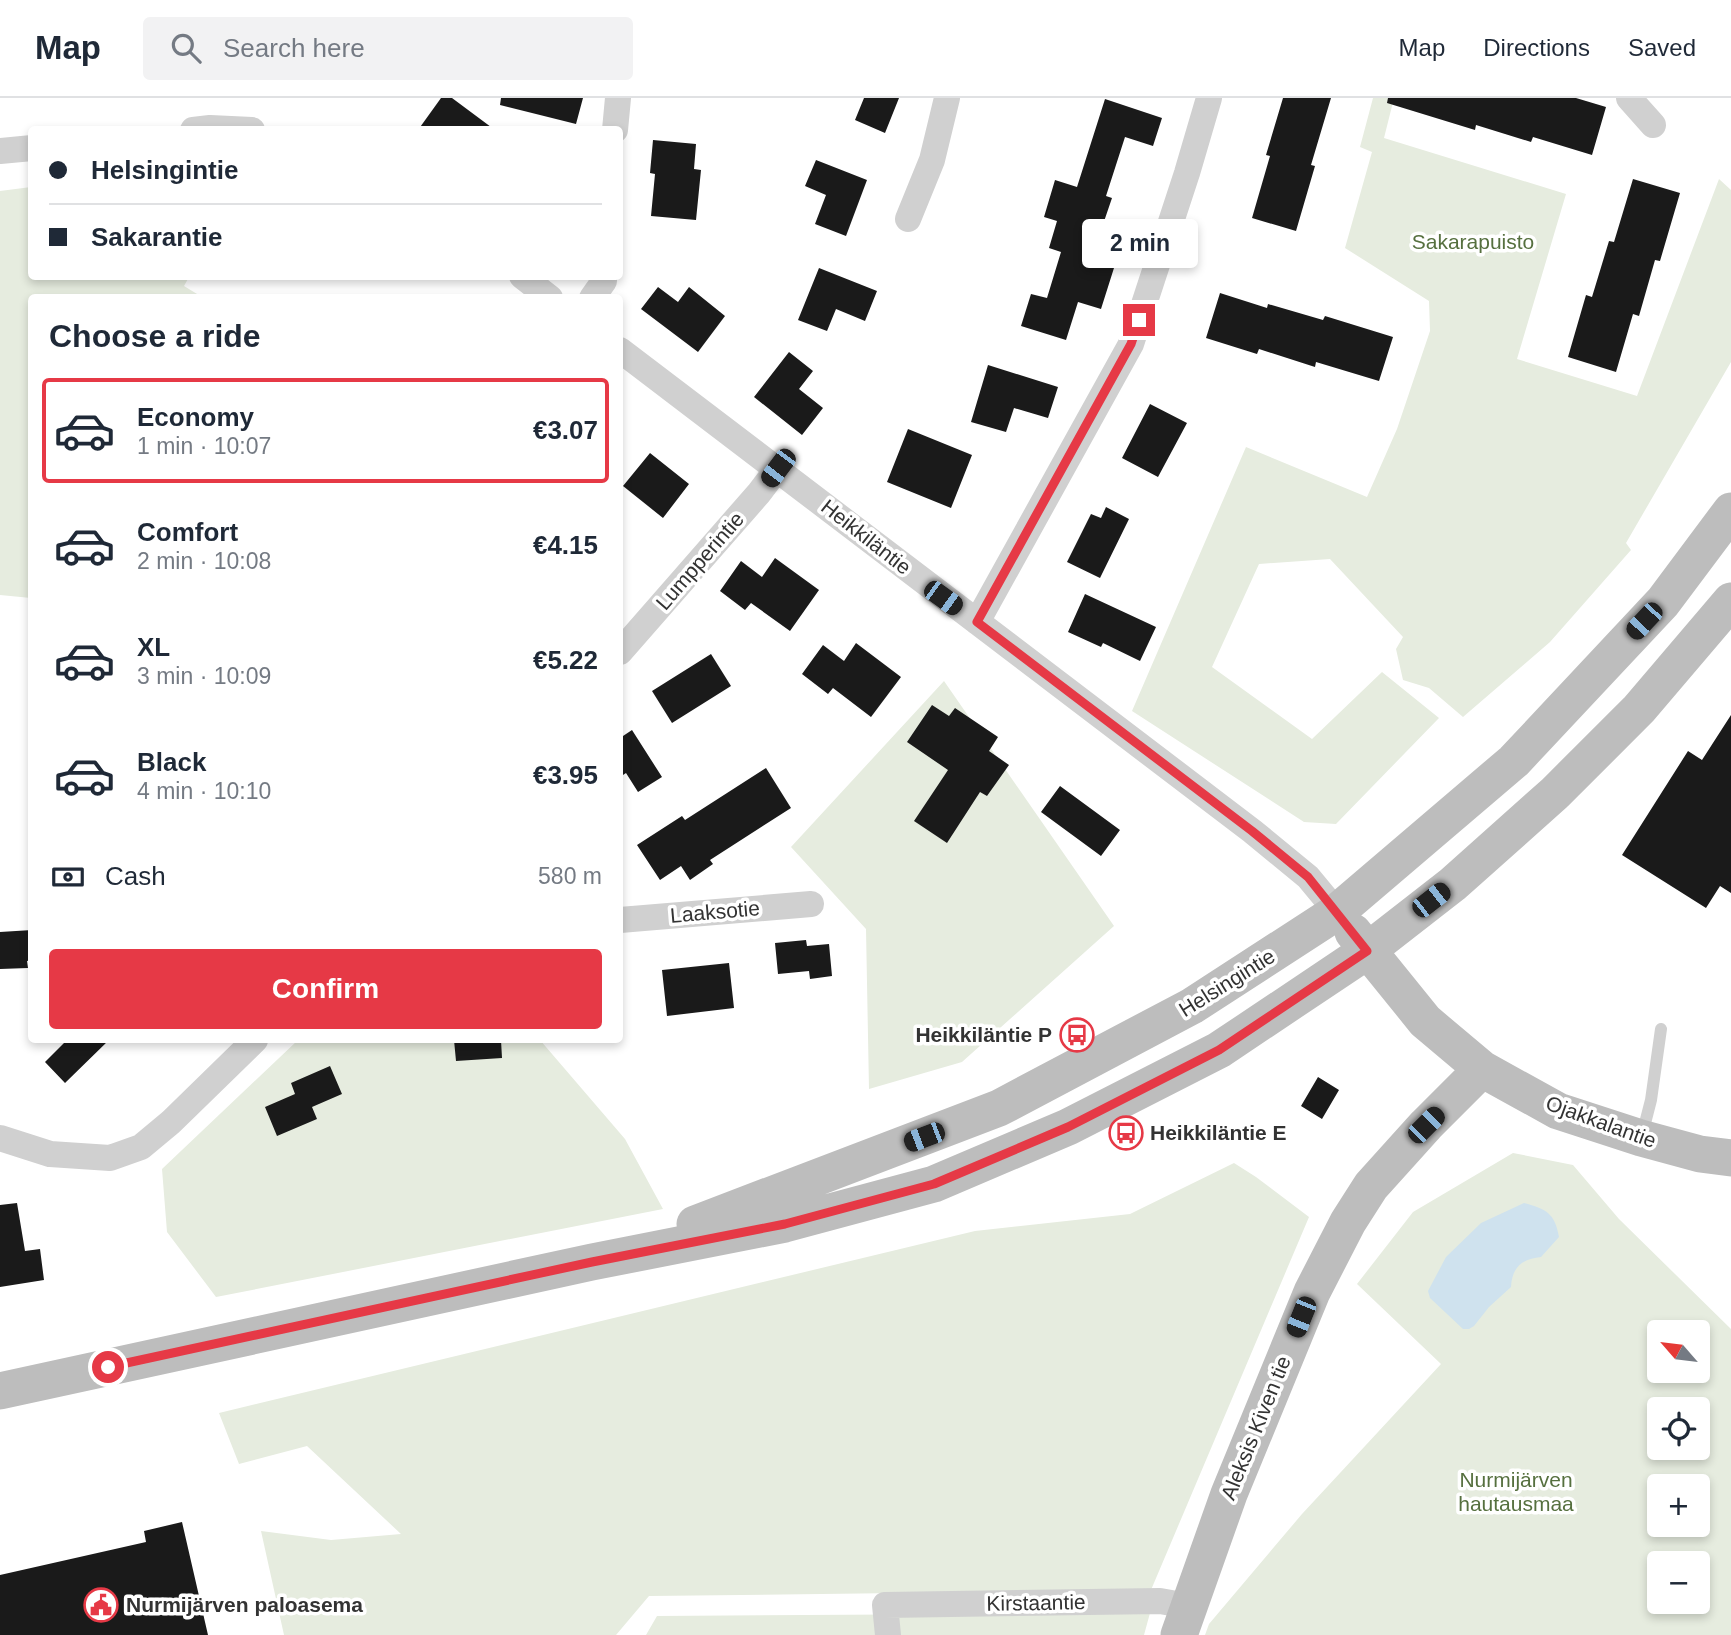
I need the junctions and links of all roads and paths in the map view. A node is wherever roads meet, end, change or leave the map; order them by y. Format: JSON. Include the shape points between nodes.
{"nodes":[{"id":1,"x":618,"y":98,"type":"edge"},
{"id":2,"x":947,"y":98,"type":"edge"},
{"id":3,"x":1209,"y":98,"type":"edge"},
{"id":4,"x":1629,"y":98,"type":"edge"},
{"id":5,"x":1653,"y":125,"type":"dead end"},
{"id":6,"x":615,"y":126,"type":"edge"},
{"id":7,"x":28,"y":148,"type":"edge"},
{"id":8,"x":0,"y":151,"type":"edge"},
{"id":9,"x":908,"y":219,"type":"dead end"},
{"id":10,"x":527,"y":280,"type":"edge"},
{"id":11,"x":545,"y":294,"type":"edge"},
{"id":12,"x":623,"y":352,"type":"edge"},
{"id":13,"x":778,"y":468,"type":"junction"},
{"id":14,"x":1731,"y":511,"type":"edge"},
{"id":15,"x":1731,"y":601,"type":"edge"},
{"id":16,"x":977,"y":622,"type":"junction"},
{"id":17,"x":623,"y":649,"type":"edge"},
{"id":18,"x":811,"y":904,"type":"dead end"},
{"id":19,"x":1337,"y":912,"type":"junction"},
{"id":20,"x":623,"y":920,"type":"edge"},
{"id":21,"x":1367,"y":951,"type":"junction"},
{"id":22,"x":1661,"y":1029,"type":"dead end"},
{"id":23,"x":252,"y":1043,"type":"edge"},
{"id":24,"x":1482,"y":1069,"type":"junction"},
{"id":25,"x":0,"y":1138,"type":"edge"},
{"id":26,"x":1641,"y":1138,"type":"junction"},
{"id":27,"x":1731,"y":1158,"type":"edge"},
{"id":28,"x":592,"y":1262,"type":"junction"},
{"id":29,"x":0,"y":1391,"type":"edge"},
{"id":30,"x":1183,"y":1620,"type":"edge"},
{"id":31,"x":888,"y":1635,"type":"edge"}],
"edges":[{"from":1,"to":6,"type":"street"},
{"from":2,"to":9,"type":"street","via":[[932,160]]},
{"from":3,"to":16,"type":"street","via":[[1131,344]]},
{"from":4,"to":5,"type":"street"},
{"from":7,"to":8,"type":"street"},
{"from":10,"to":11,"type":"street"},
{"from":12,"to":13,"type":"street","name":"Heikkiläntie"},
{"from":13,"to":16,"type":"street","name":"Heikkiläntie"},
{"from":13,"to":17,"type":"street","name":"Lumpperintie"},
{"from":14,"to":19,"type":"main road","name":"Helsingintie","via":[[1663,602],[1514,761]]},
{"from":15,"to":21,"type":"main road","name":"Helsingintie","via":[[1639,709],[1555,793],[1453,884]]},
{"from":16,"to":19,"type":"street","name":"Heikkiläntie","via":[[1252,831],[1308,877]]},
{"from":18,"to":20,"type":"street","name":"Laaksotie"},
{"from":19,"to":21,"type":"main road","name":"Ojakkalantie"},
{"from":19,"to":28,"type":"main road","name":"Helsingintie","via":[[1192,1006],[999,1108]]},
{"from":21,"to":24,"type":"main road","name":"Ojakkalantie","via":[[1425,1021]]},
{"from":21,"to":28,"type":"main road","name":"Helsingintie","via":[[1219,1050],[1068,1127],[934,1184],[785,1224]]},
{"from":22,"to":26,"type":"lane"},
{"from":23,"to":25,"type":"street","via":[[141,1147],[110,1158],[50,1154]]},
{"from":24,"to":26,"type":"main road","name":"Ojakkalantie","via":[[1558,1111]]},
{"from":24,"to":30,"type":"main road","name":"Aleksis Kiven tie","via":[[1371,1186],[1348,1222],[1306,1305]]},
{"from":26,"to":27,"type":"main road","name":"Ojakkalantie"},
{"from":28,"to":29,"type":"main road","name":"Helsingintie"},
{"from":30,"to":31,"type":"street","name":"Kirstaantie","via":[[1160,1601],[885,1605]]}]}
